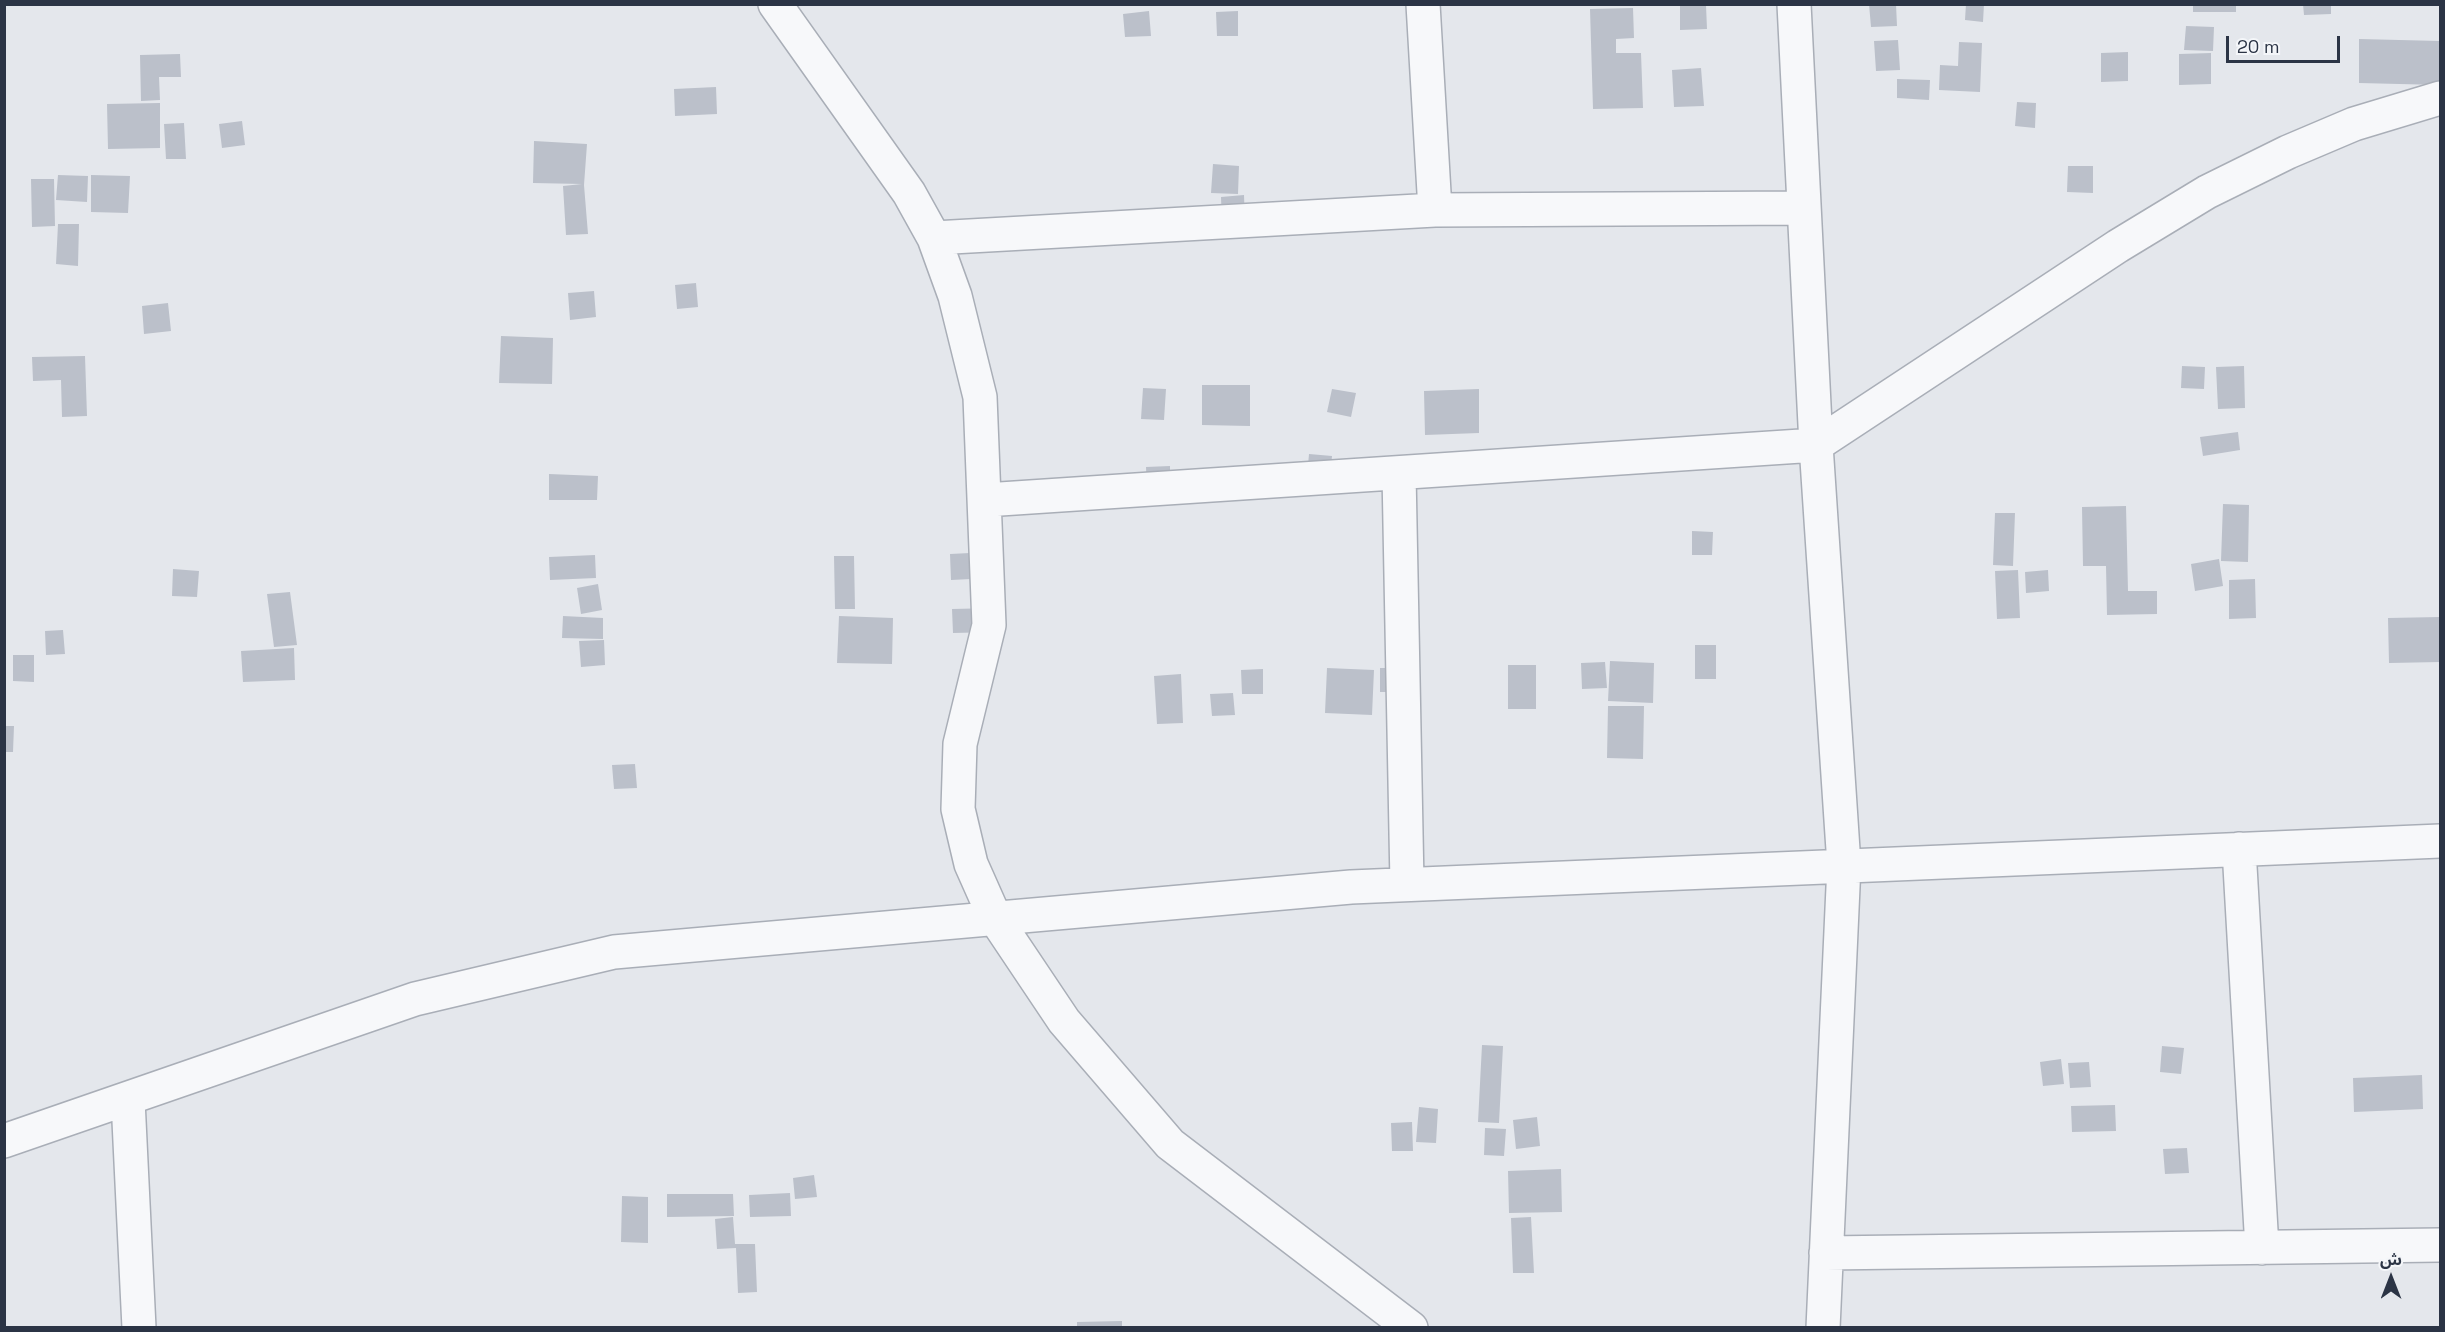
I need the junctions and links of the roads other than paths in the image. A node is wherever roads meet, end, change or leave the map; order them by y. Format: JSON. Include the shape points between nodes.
{"nodes":[{"id":1,"x":775,"y":4,"type":"edge"},
{"id":2,"x":1423,"y":4,"type":"edge"},
{"id":3,"x":1794,"y":4,"type":"edge"},
{"id":4,"x":2440,"y":98,"type":"edge"},
{"id":5,"x":1804,"y":208,"type":"junction"},
{"id":6,"x":1435,"y":210,"type":"junction"},
{"id":7,"x":934,"y":238,"type":"junction"},
{"id":8,"x":1816,"y":446,"type":"junction"},
{"id":9,"x":1399,"y":473,"type":"junction"},
{"id":10,"x":985,"y":500,"type":"junction"},
{"id":11,"x":2440,"y":841,"type":"edge"},
{"id":12,"x":2239,"y":849,"type":"junction"},
{"id":13,"x":1844,"y":865,"type":"junction"},
{"id":14,"x":1407,"y":884,"type":"junction"},
{"id":15,"x":995,"y":918,"type":"junction"},
{"id":16,"x":128,"y":1100,"type":"junction"},
{"id":17,"x":4,"y":1141,"type":"edge"},
{"id":18,"x":2440,"y":1245,"type":"edge"},
{"id":19,"x":2262,"y":1248,"type":"junction"},
{"id":20,"x":1826,"y":1253,"type":"junction"},
{"id":21,"x":139,"y":1328,"type":"edge"},
{"id":22,"x":1411,"y":1328,"type":"edge"},
{"id":23,"x":1823,"y":1328,"type":"edge"}],
"edges":[{"from":1,"to":7,"type":"street","via":[[909,193]]},
{"from":2,"to":6,"type":"street"},
{"from":3,"to":5,"type":"street"},
{"from":4,"to":8,"type":"street","via":[[2354,124],[2207,192],[2118,246]]},
{"from":5,"to":6,"type":"street"},
{"from":5,"to":8,"type":"street"},
{"from":6,"to":7,"type":"street"},
{"from":7,"to":10,"type":"street","via":[[955,296],[980,397]]},
{"from":8,"to":9,"type":"street"},
{"from":8,"to":13,"type":"street"},
{"from":9,"to":10,"type":"street"},
{"from":9,"to":14,"type":"street"},
{"from":10,"to":15,"type":"street","via":[[989,625],[960,744],[958,809],[971,864]]},
{"from":11,"to":12,"type":"street"},
{"from":12,"to":13,"type":"street"},
{"from":12,"to":19,"type":"street"},
{"from":13,"to":14,"type":"street"},
{"from":13,"to":20,"type":"street"},
{"from":14,"to":15,"type":"street"},
{"from":15,"to":16,"type":"street","via":[[614,952],[415,999]]},
{"from":15,"to":22,"type":"street","via":[[1064,1021],[1170,1144]]},
{"from":16,"to":17,"type":"street"},
{"from":16,"to":21,"type":"street"},
{"from":18,"to":19,"type":"street"},
{"from":19,"to":20,"type":"street"},
{"from":20,"to":23,"type":"street"}]}
